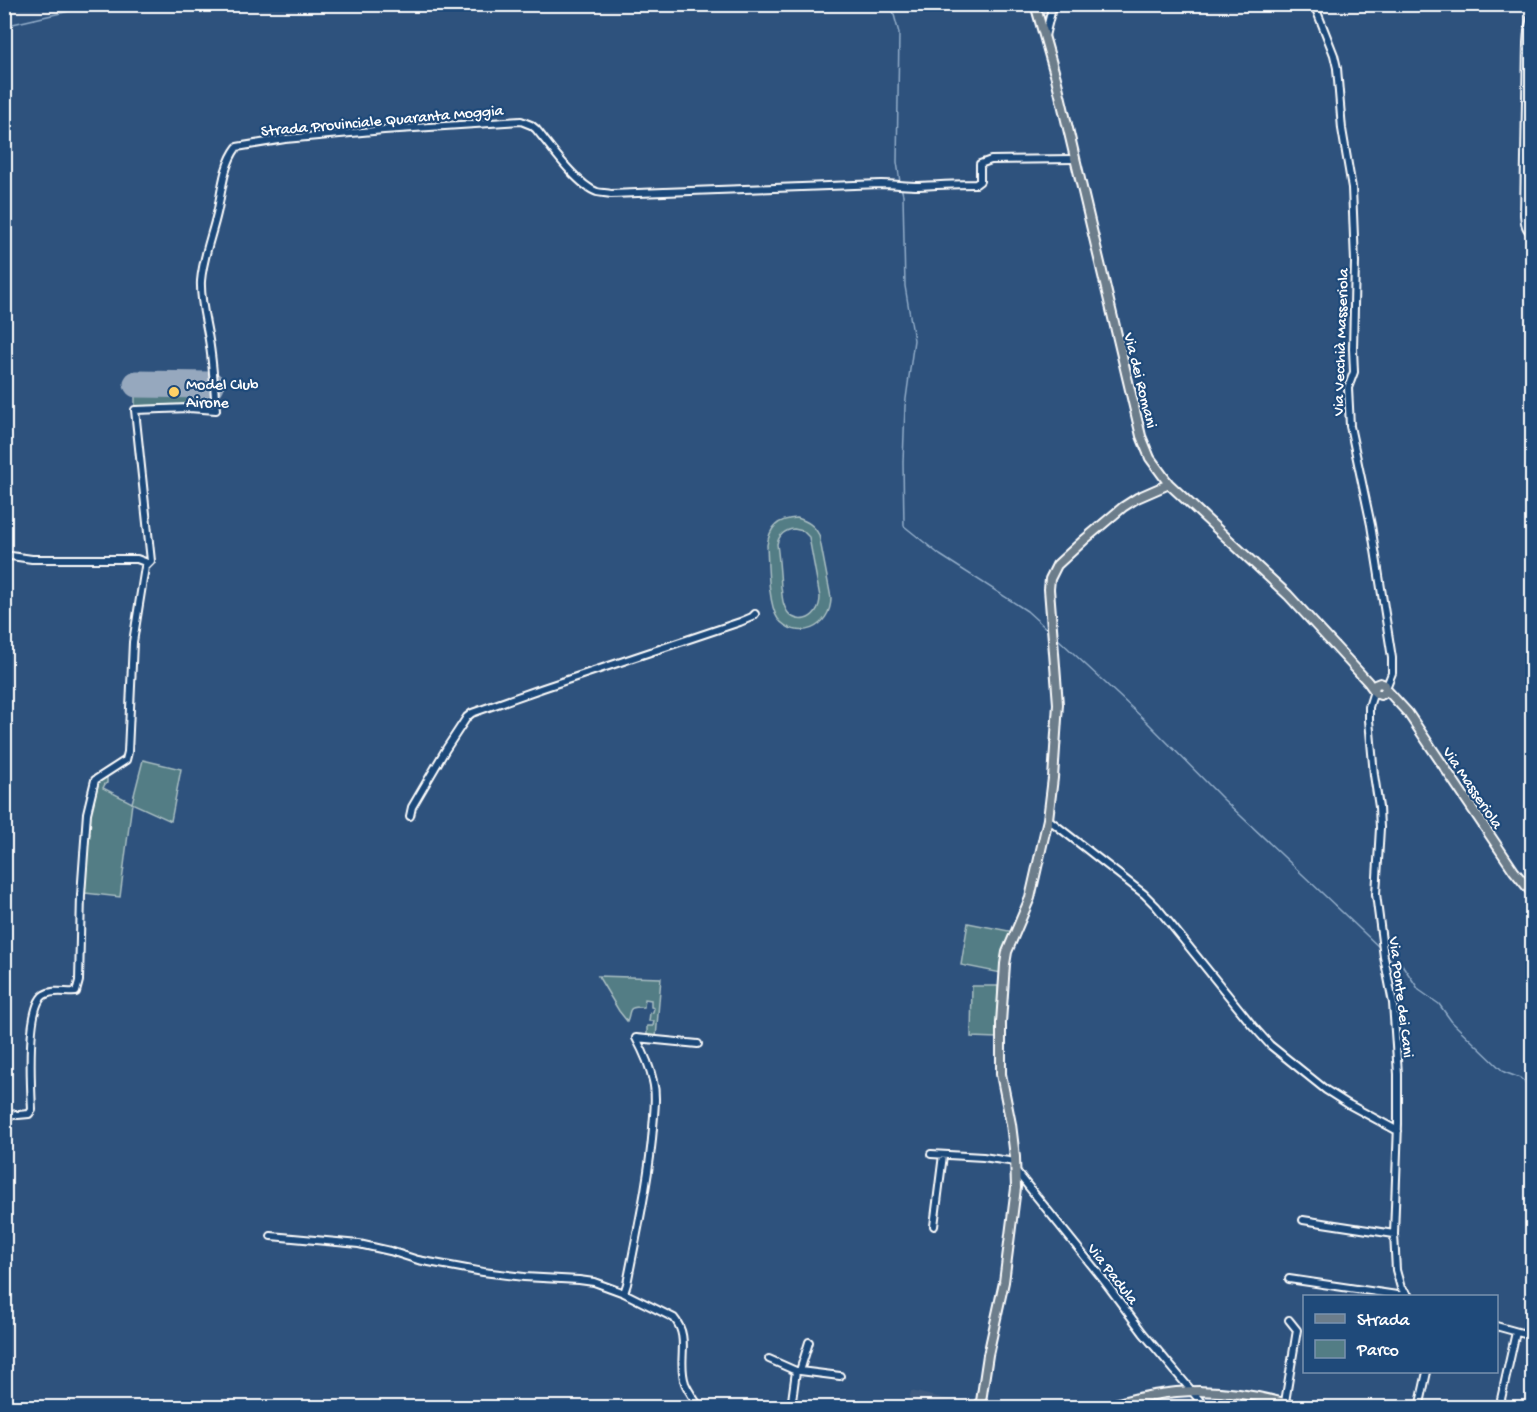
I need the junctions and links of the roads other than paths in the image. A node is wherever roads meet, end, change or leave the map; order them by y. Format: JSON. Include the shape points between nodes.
{"nodes":[{"id":1,"x":1035,"y":4,"type":"edge"},
{"id":2,"x":1053,"y":4,"type":"edge"},
{"id":3,"x":1314,"y":4,"type":"edge"},
{"id":4,"x":1525,"y":4,"type":"edge"},
{"id":5,"x":1533,"y":8,"type":"edge"},
{"id":6,"x":1533,"y":14,"type":"edge"},
{"id":7,"x":1045,"y":36,"type":"junction"},
{"id":8,"x":1075,"y":159,"type":"junction"},
{"id":9,"x":1533,"y":234,"type":"edge"},
{"id":10,"x":1169,"y":484,"type":"junction"},
{"id":11,"x":4,"y":555,"type":"edge"},
{"id":12,"x":147,"y":564,"type":"junction"},
{"id":13,"x":755,"y":614,"type":"dead end"},
{"id":14,"x":1380,"y":689,"type":"junction"},
{"id":15,"x":410,"y":816,"type":"dead end"},
{"id":16,"x":1048,"y":819,"type":"junction"},
{"id":17,"x":1533,"y":893,"type":"edge"},
{"id":18,"x":698,"y":1044,"type":"dead end"},
{"id":19,"x":4,"y":1113,"type":"edge"},
{"id":20,"x":1398,"y":1131,"type":"junction"},
{"id":21,"x":931,"y":1154,"type":"dead end"},
{"id":22,"x":943,"y":1155,"type":"junction"},
{"id":23,"x":1016,"y":1166,"type":"junction"},
{"id":24,"x":1303,"y":1220,"type":"dead end"},
{"id":25,"x":934,"y":1226,"type":"dead end"},
{"id":26,"x":1394,"y":1234,"type":"junction"},
{"id":27,"x":271,"y":1236,"type":"dead end"},
{"id":28,"x":1289,"y":1279,"type":"dead end"},
{"id":29,"x":624,"y":1293,"type":"junction"},
{"id":30,"x":1402,"y":1295,"type":"edge"},
{"id":31,"x":1407,"y":1295,"type":"edge"},
{"id":32,"x":1533,"y":1310,"type":"edge"},
{"id":33,"x":1289,"y":1320,"type":"dead end"},
{"id":34,"x":1498,"y":1326,"type":"edge"},
{"id":35,"x":1516,"y":1332,"type":"junction"},
{"id":36,"x":1529,"y":1335,"type":"edge"},
{"id":37,"x":809,"y":1342,"type":"dead end"},
{"id":38,"x":769,"y":1359,"type":"dead end"},
{"id":39,"x":798,"y":1371,"type":"junction"},
{"id":40,"x":1427,"y":1373,"type":"edge"},
{"id":41,"x":840,"y":1376,"type":"dead end"},
{"id":42,"x":1191,"y":1391,"type":"junction"},
{"id":43,"x":1284,"y":1405,"type":"edge"},
{"id":44,"x":700,"y":1407,"type":"edge"},
{"id":45,"x":791,"y":1407,"type":"edge"},
{"id":46,"x":980,"y":1407,"type":"edge"},
{"id":47,"x":1103,"y":1407,"type":"edge"},
{"id":48,"x":1206,"y":1407,"type":"edge"},
{"id":49,"x":1301,"y":1407,"type":"edge"},
{"id":50,"x":1419,"y":1407,"type":"edge"},
{"id":51,"x":1499,"y":1407,"type":"edge"}],
"edges":[{"from":1,"to":7,"type":"main road","name":"Via dei Romani"},
{"from":2,"to":7,"type":"street"},
{"from":3,"to":14,"type":"street","name":"Via Vecchià Masseriola","via":[[1337,68],[1352,188],[1355,262],[1354,372],[1348,388],[1350,426],[1371,525],[1392,658],[1393,668]]},
{"from":4,"to":5,"type":"street"},
{"from":6,"to":9,"type":"street","via":[[1527,43],[1524,215],[1527,229]]},
{"from":7,"to":8,"type":"main road","name":"Via dei Romani"},
{"from":8,"to":10,"type":"main road","name":"Via dei Romani","via":[[1141,436],[1150,458]]},
{"from":8,"to":12,"type":"street","name":"Strada Provinciale Quaranta Moggia","via":[[991,160],[980,164],[978,183],[611,194],[586,186],[537,129],[521,121],[366,131],[237,147],[225,176],[201,289],[216,410],[135,410],[151,561]]},
{"from":10,"to":14,"type":"main road","name":"Via dei Romani","via":[[1288,595],[1368,682]]},
{"from":10,"to":16,"type":"main road","via":[[1123,507],[1058,565],[1050,579],[1058,704]]},
{"from":11,"to":12,"type":"street","via":[[137,560]]},
{"from":12,"to":19,"type":"street","name":"Strada Provinciale Quaranta Moggia","via":[[134,642],[128,752],[126,760],[95,780],[87,813],[79,981],[76,992],[53,992],[39,1000],[32,1034],[32,1110],[24,1115]]},
{"from":13,"to":15,"type":"street","via":[[472,713],[446,749]]},
{"from":14,"to":17,"type":"main road","name":"Via Masseriola","via":[[1408,713],[1514,871]]},
{"from":14,"to":20,"type":"street","name":"Via Ponte dei Cani","via":[[1369,707],[1380,828],[1376,894],[1394,1015]]},
{"from":16,"to":20,"type":"street","via":[[1156,906],[1270,1045],[1326,1090]]},
{"from":16,"to":23,"type":"main road","via":[[1030,898],[1007,952],[1002,992],[1001,1074]]},
{"from":18,"to":29,"type":"street","via":[[636,1038],[653,1079],[655,1095],[645,1191]]},
{"from":20,"to":26,"type":"street","name":"Via Ponte dei Cani"},
{"from":21,"to":22,"type":"street"},
{"from":22,"to":23,"type":"street","via":[[993,1158]]},
{"from":22,"to":25,"type":"street"},
{"from":23,"to":42,"type":"street","name":"Via Padula"},
{"from":23,"to":46,"type":"main road","via":[[1004,1282]]},
{"from":24,"to":26,"type":"street"},
{"from":26,"to":31,"type":"street","name":"Via Ponte dei Cani","via":[[1397,1278]]},
{"from":27,"to":29,"type":"street","via":[[359,1245],[483,1272],[594,1282]]},
{"from":28,"to":30,"type":"street"},
{"from":29,"to":44,"type":"street","via":[[678,1323],[683,1337],[685,1382]]},
{"from":32,"to":36,"type":"street"},
{"from":33,"to":43,"type":"street","via":[[1297,1330]]},
{"from":34,"to":35,"type":"street"},
{"from":35,"to":36,"type":"street"},
{"from":35,"to":51,"type":"street"},
{"from":37,"to":39,"type":"street"},
{"from":38,"to":39,"type":"street"},
{"from":39,"to":41,"type":"street"},
{"from":39,"to":45,"type":"street"},
{"from":40,"to":50,"type":"street"},
{"from":42,"to":43,"type":"main road","via":[[1240,1393]]},
{"from":42,"to":47,"type":"main road","via":[[1137,1397]]},
{"from":42,"to":48,"type":"street","name":"Via Padula"},
{"from":43,"to":49,"type":"main road"}]}
